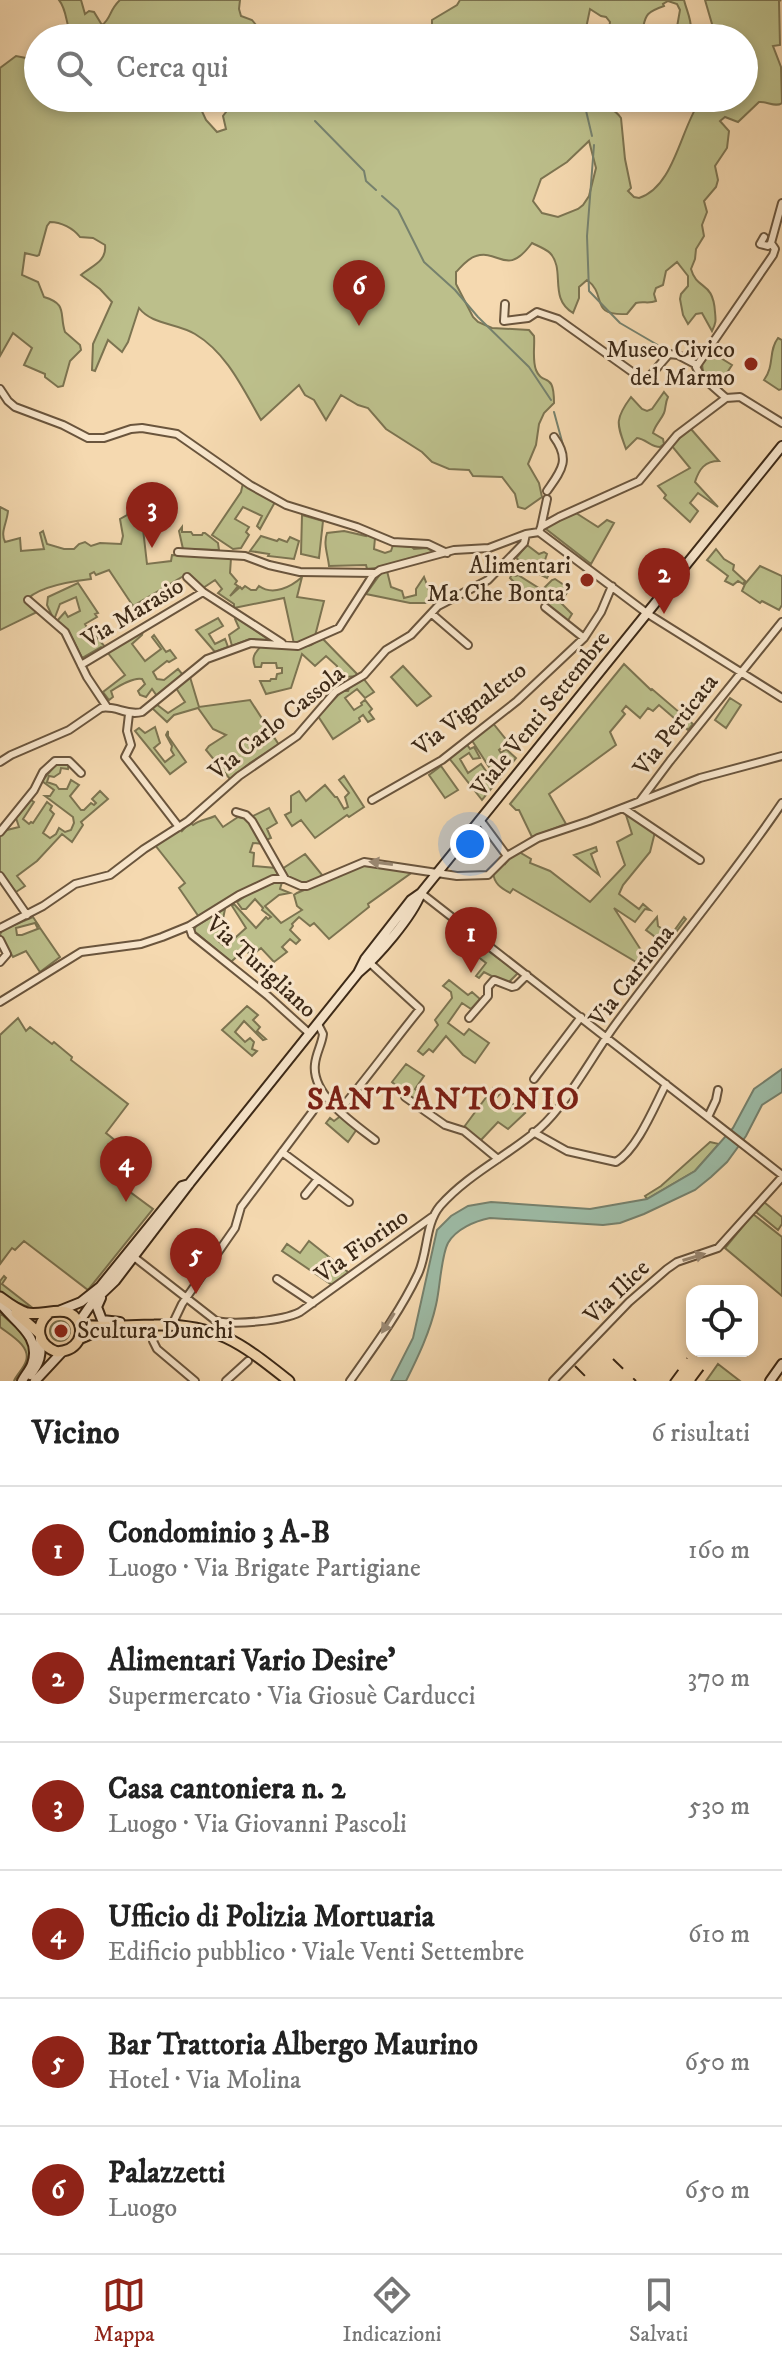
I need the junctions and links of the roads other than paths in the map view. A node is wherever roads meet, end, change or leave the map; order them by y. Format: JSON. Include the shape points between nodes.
{"nodes":[{"id":1,"x":782,"y":203,"type":"edge"},
{"id":2,"x":764,"y":237,"type":"dead end"},
{"id":3,"x":771,"y":243,"type":"junction"},
{"id":4,"x":505,"y":304,"type":"dead end"},
{"id":5,"x":698,"y":368,"type":"junction"},
{"id":6,"x":0,"y":389,"type":"edge"},
{"id":7,"x":726,"y":398,"type":"junction"},
{"id":8,"x":782,"y":423,"type":"edge"},
{"id":9,"x":554,"y":437,"type":"dead end"},
{"id":10,"x":782,"y":446,"type":"edge"},
{"id":11,"x":540,"y":529,"type":"junction"},
{"id":12,"x":526,"y":534,"type":"junction"},
{"id":13,"x":178,"y":552,"type":"dead end"},
{"id":14,"x":447,"y":553,"type":"junction"},
{"id":15,"x":377,"y":573,"type":"junction"},
{"id":16,"x":187,"y":577,"type":"dead end"},
{"id":17,"x":612,"y":586,"type":"junction"},
{"id":18,"x":203,"y":592,"type":"junction"},
{"id":19,"x":28,"y":600,"type":"dead end"},
{"id":20,"x":545,"y":607,"type":"dead end"},
{"id":21,"x":432,"y":614,"type":"junction"},
{"id":22,"x":648,"y":614,"type":"junction"},
{"id":23,"x":782,"y":622,"type":"edge"},
{"id":24,"x":584,"y":638,"type":"junction"},
{"id":25,"x":286,"y":645,"type":"junction"},
{"id":26,"x":468,"y":645,"type":"dead end"},
{"id":27,"x":81,"y":665,"type":"junction"},
{"id":28,"x":741,"y":672,"type":"junction"},
{"id":29,"x":782,"y":698,"type":"edge"},
{"id":30,"x":107,"y":707,"type":"junction"},
{"id":31,"x":129,"y":714,"type":"junction"},
{"id":32,"x":782,"y":756,"type":"edge"},
{"id":33,"x":0,"y":762,"type":"edge"},
{"id":34,"x":81,"y":773,"type":"dead end"},
{"id":35,"x":372,"y":800,"type":"dead end"},
{"id":36,"x":640,"y":801,"type":"junction"},
{"id":37,"x":782,"y":803,"type":"edge"},
{"id":38,"x":623,"y":808,"type":"junction"},
{"id":39,"x":236,"y":812,"type":"dead end"},
{"id":40,"x":481,"y":821,"type":"junction"},
{"id":41,"x":179,"y":827,"type":"junction"},
{"id":42,"x":0,"y":832,"type":"edge"},
{"id":43,"x":507,"y":856,"type":"junction"},
{"id":44,"x":700,"y":860,"type":"dead end"},
{"id":45,"x":439,"y":872,"type":"junction"},
{"id":46,"x":0,"y":876,"type":"edge"},
{"id":47,"x":285,"y":879,"type":"junction"},
{"id":48,"x":421,"y":893,"type":"junction"},
{"id":49,"x":27,"y":915,"type":"junction"},
{"id":50,"x":189,"y":926,"type":"junction"},
{"id":51,"x":0,"y":928,"type":"edge"},
{"id":52,"x":0,"y":940,"type":"edge"},
{"id":53,"x":0,"y":962,"type":"edge"},
{"id":54,"x":370,"y":963,"type":"junction"},
{"id":55,"x":358,"y":973,"type":"junction"},
{"id":56,"x":527,"y":975,"type":"junction"},
{"id":57,"x":0,"y":1002,"type":"edge"},
{"id":58,"x":581,"y":1017,"type":"junction"},
{"id":59,"x":469,"y":1018,"type":"dead end"},
{"id":60,"x":318,"y":1024,"type":"junction"},
{"id":61,"x":310,"y":1034,"type":"junction"},
{"id":62,"x":606,"y":1037,"type":"junction"},
{"id":63,"x":534,"y":1079,"type":"dead end"},
{"id":64,"x":666,"y":1084,"type":"junction"},
{"id":65,"x":718,"y":1090,"type":"dead end"},
{"id":66,"x":320,"y":1092,"type":"junction"},
{"id":67,"x":405,"y":1097,"type":"dead end"},
{"id":68,"x":340,"y":1110,"type":"junction"},
{"id":69,"x":708,"y":1117,"type":"junction"},
{"id":70,"x":533,"y":1132,"type":"junction"},
{"id":71,"x":375,"y":1140,"type":"dead end"},
{"id":72,"x":282,"y":1152,"type":"junction"},
{"id":73,"x":498,"y":1159,"type":"junction"},
{"id":74,"x":782,"y":1176,"type":"edge"},
{"id":75,"x":318,"y":1179,"type":"junction"},
{"id":76,"x":189,"y":1184,"type":"junction"},
{"id":77,"x":305,"y":1195,"type":"dead end"},
{"id":78,"x":349,"y":1202,"type":"dead end"},
{"id":79,"x":432,"y":1217,"type":"junction"},
{"id":80,"x":134,"y":1257,"type":"junction"},
{"id":81,"x":277,"y":1279,"type":"dead end"},
{"id":82,"x":106,"y":1291,"type":"junction"},
{"id":83,"x":0,"y":1301,"type":"edge"},
{"id":84,"x":184,"y":1301,"type":"junction"},
{"id":85,"x":313,"y":1303,"type":"junction"},
{"id":86,"x":61,"y":1310,"type":"junction"},
{"id":87,"x":48,"y":1314,"type":"junction"},
{"id":88,"x":79,"y":1324,"type":"junction"},
{"id":89,"x":152,"y":1325,"type":"junction"},
{"id":90,"x":172,"y":1325,"type":"junction"},
{"id":91,"x":126,"y":1327,"type":"junction"},
{"id":92,"x":40,"y":1336,"type":"junction"},
{"id":93,"x":79,"y":1339,"type":"junction"},
{"id":94,"x":62,"y":1352,"type":"junction"},
{"id":95,"x":248,"y":1361,"type":"dead end"},
{"id":96,"x":782,"y":1364,"type":"edge"},
{"id":97,"x":24,"y":1381,"type":"edge"},
{"id":98,"x":35,"y":1381,"type":"edge"},
{"id":99,"x":195,"y":1381,"type":"edge"},
{"id":100,"x":226,"y":1381,"type":"edge"},
{"id":101,"x":289,"y":1381,"type":"edge"},
{"id":102,"x":350,"y":1381,"type":"edge"},
{"id":103,"x":553,"y":1381,"type":"edge"},
{"id":104,"x":770,"y":1381,"type":"edge"}],
"edges":[{"from":1,"to":3,"type":"street"},
{"from":2,"to":3,"type":"street","via":[[760,244]]},
{"from":3,"to":5,"type":"street","via":[[773,255]]},
{"from":4,"to":5,"type":"street","via":[[504,321],[537,312],[558,319],[642,379],[669,354]]},
{"from":5,"to":7,"type":"street"},
{"from":6,"to":14,"type":"street","via":[[15,407],[88,438],[142,428],[177,434],[286,505],[399,544],[428,544]]},
{"from":7,"to":8,"type":"street","via":[[740,397]]},
{"from":7,"to":11,"type":"street","via":[[677,435],[639,481]]},
{"from":9,"to":11,"type":"street","via":[[563,467],[547,495]]},
{"from":10,"to":22,"type":"main road","name":"Viale Venti Settembre"},
{"from":11,"to":12,"type":"street"},
{"from":11,"to":17,"type":"street"},
{"from":12,"to":14,"type":"street","via":[[489,548]]},
{"from":12,"to":21,"type":"street","name":"Via Carlo Cassola","via":[[524,543],[488,580],[445,601]]},
{"from":13,"to":15,"type":"street","via":[[245,556],[300,572]]},
{"from":14,"to":15,"type":"street"},
{"from":15,"to":25,"type":"street","via":[[339,628],[298,646]]},
{"from":16,"to":18,"type":"street","name":"Via Marasio"},
{"from":17,"to":22,"type":"street"},
{"from":17,"to":24,"type":"street","name":"Via Vignaletto"},
{"from":18,"to":25,"type":"street","name":"Via Marasio"},
{"from":18,"to":27,"type":"street","name":"Via Marasio"},
{"from":19,"to":27,"type":"street","via":[[65,632]]},
{"from":20,"to":24,"type":"street"},
{"from":21,"to":26,"type":"street"},
{"from":21,"to":41,"type":"street","name":"Via Carlo Cassola","via":[[364,675],[335,692],[297,736]]},
{"from":22,"to":28,"type":"street"},
{"from":22,"to":40,"type":"main road","name":"Viale Venti Settembre"},
{"from":23,"to":28,"type":"street","name":"Via Perticata"},
{"from":24,"to":35,"type":"street","name":"Via Vignaletto","via":[[444,759]]},
{"from":25,"to":31,"type":"street","via":[[251,643],[215,655],[142,712]]},
{"from":27,"to":30,"type":"street"},
{"from":28,"to":29,"type":"street"},
{"from":28,"to":36,"type":"street","name":"Via Perticata"},
{"from":30,"to":31,"type":"street"},
{"from":30,"to":33,"type":"street"},
{"from":31,"to":41,"type":"street","via":[[131,747],[125,756]]},
{"from":32,"to":36,"type":"street","name":"Via Turigliano","via":[[726,769]]},
{"from":34,"to":42,"type":"street","via":[[69,761],[55,761]]},
{"from":36,"to":38,"type":"street","name":"Via Turigliano"},
{"from":37,"to":62,"type":"street","name":"Via Carriona"},
{"from":38,"to":43,"type":"street","name":"Via Turigliano","via":[[536,838]]},
{"from":38,"to":44,"type":"street"},
{"from":39,"to":47,"type":"street","via":[[252,821]]},
{"from":40,"to":43,"type":"street"},
{"from":40,"to":45,"type":"main road","name":"Viale Venti Settembre"},
{"from":41,"to":49,"type":"street","name":"Via Carlo Cassola","via":[[110,875],[75,884]]},
{"from":43,"to":45,"type":"street","name":"Via Turigliano","via":[[488,875]]},
{"from":45,"to":47,"type":"street","name":"Via Turigliano","one_way":true,"via":[[364,862],[307,886]]},
{"from":45,"to":48,"type":"main road","name":"Viale Venti Settembre"},
{"from":46,"to":49,"type":"street"},
{"from":47,"to":50,"type":"street","name":"Via Turigliano","via":[[263,883]]},
{"from":48,"to":54,"type":"main road","name":"Viale Venti Settembre"},
{"from":48,"to":55,"type":"main road","name":"Viale Venti Settembre"},
{"from":48,"to":56,"type":"street"},
{"from":49,"to":51,"type":"street","name":"Via Carlo Cassola"},
{"from":50,"to":57,"type":"street","name":"Via Turigliano","via":[[141,944],[81,952]]},
{"from":50,"to":61,"type":"street","name":"Via Turigliano","via":[[192,935]]},
{"from":52,"to":53,"type":"street","via":[[7,954]]},
{"from":54,"to":55,"type":"main road","name":"Viale Venti Settembre"},
{"from":54,"to":68,"type":"street","via":[[420,1009]]},
{"from":55,"to":60,"type":"main road","name":"Viale Venti Settembre"},
{"from":56,"to":58,"type":"street"},
{"from":56,"to":59,"type":"street","via":[[512,987],[494,980]]},
{"from":58,"to":62,"type":"street"},
{"from":58,"to":63,"type":"street"},
{"from":60,"to":61,"type":"main road","name":"Viale Venti Settembre"},
{"from":60,"to":66,"type":"street","via":[[323,1034],[315,1063]]},
{"from":61,"to":76,"type":"main road","name":"Viale Venti Settembre"},
{"from":62,"to":64,"type":"street"},
{"from":62,"to":70,"type":"street","name":"Via Carriona","via":[[552,1114]]},
{"from":64,"to":69,"type":"street"},
{"from":64,"to":70,"type":"street","via":[[639,1135],[616,1162],[567,1151]]},
{"from":65,"to":69,"type":"street"},
{"from":66,"to":68,"type":"street"},
{"from":66,"to":72,"type":"street","via":[[313,1111]]},
{"from":67,"to":73,"type":"street","via":[[445,1125],[464,1131]]},
{"from":68,"to":71,"type":"street"},
{"from":69,"to":74,"type":"street"},
{"from":70,"to":73,"type":"street","name":"Via Carriona"},
{"from":72,"to":75,"type":"street"},
{"from":72,"to":84,"type":"street","via":[[241,1207],[235,1228]]},
{"from":73,"to":79,"type":"street","name":"Via Carriona"},
{"from":103,"to":74,"type":"street","name":"Via Ilice","one_way":true,"via":[[667,1269],[718,1248]]},
{"from":75,"to":77,"type":"street"},
{"from":75,"to":78,"type":"street"},
{"from":76,"to":80,"type":"main road","name":"Viale Venti Settembre"},
{"from":76,"to":86,"type":"main road","name":"Viale Venti Settembre","via":[[100,1287]]},
{"from":79,"to":85,"type":"street","name":"Via Fiorino"},
{"from":79,"to":102,"type":"street","one_way":true,"via":[[423,1263]]},
{"from":80,"to":82,"type":"main road","name":"Viale Venti Settembre"},
{"from":80,"to":84,"type":"street","name":"Via Fiorino"},
{"from":81,"to":85,"type":"street","name":"Via Fiorino"},
{"from":82,"to":88,"type":"main road","name":"Viale Venti Settembre"},
{"from":82,"to":91,"type":"main road","via":[[98,1302],[99,1315]]},
{"from":83,"to":87,"type":"main road","via":[[29,1313]]},
{"from":83,"to":92,"type":"main road"},
{"from":83,"to":97,"type":"main road","via":[[33,1343]]},
{"from":84,"to":85,"type":"street","name":"Via Fiorino","via":[[226,1323],[294,1315]]},
{"from":84,"to":90,"type":"street"},
{"from":86,"to":87,"type":"main road"},
{"from":86,"to":88,"type":"main road"},
{"from":87,"to":92,"type":"main road"},
{"from":88,"to":91,"type":"main road"},
{"from":88,"to":93,"type":"main road"},
{"from":89,"to":90,"type":"main road"},
{"from":89,"to":91,"type":"main road"},
{"from":89,"to":99,"type":"street","via":[[157,1349]]},
{"from":90,"to":101,"type":"main road","via":[[217,1333],[247,1348]]},
{"from":91,"to":93,"type":"main road"},
{"from":92,"to":94,"type":"main road","via":[[51,1350]]},
{"from":92,"to":97,"type":"main road","via":[[38,1365]]},
{"from":93,"to":94,"type":"main road"},
{"from":94,"to":98,"type":"main road"},
{"from":95,"to":100,"type":"street"},
{"from":96,"to":104,"type":"main road"}]}
